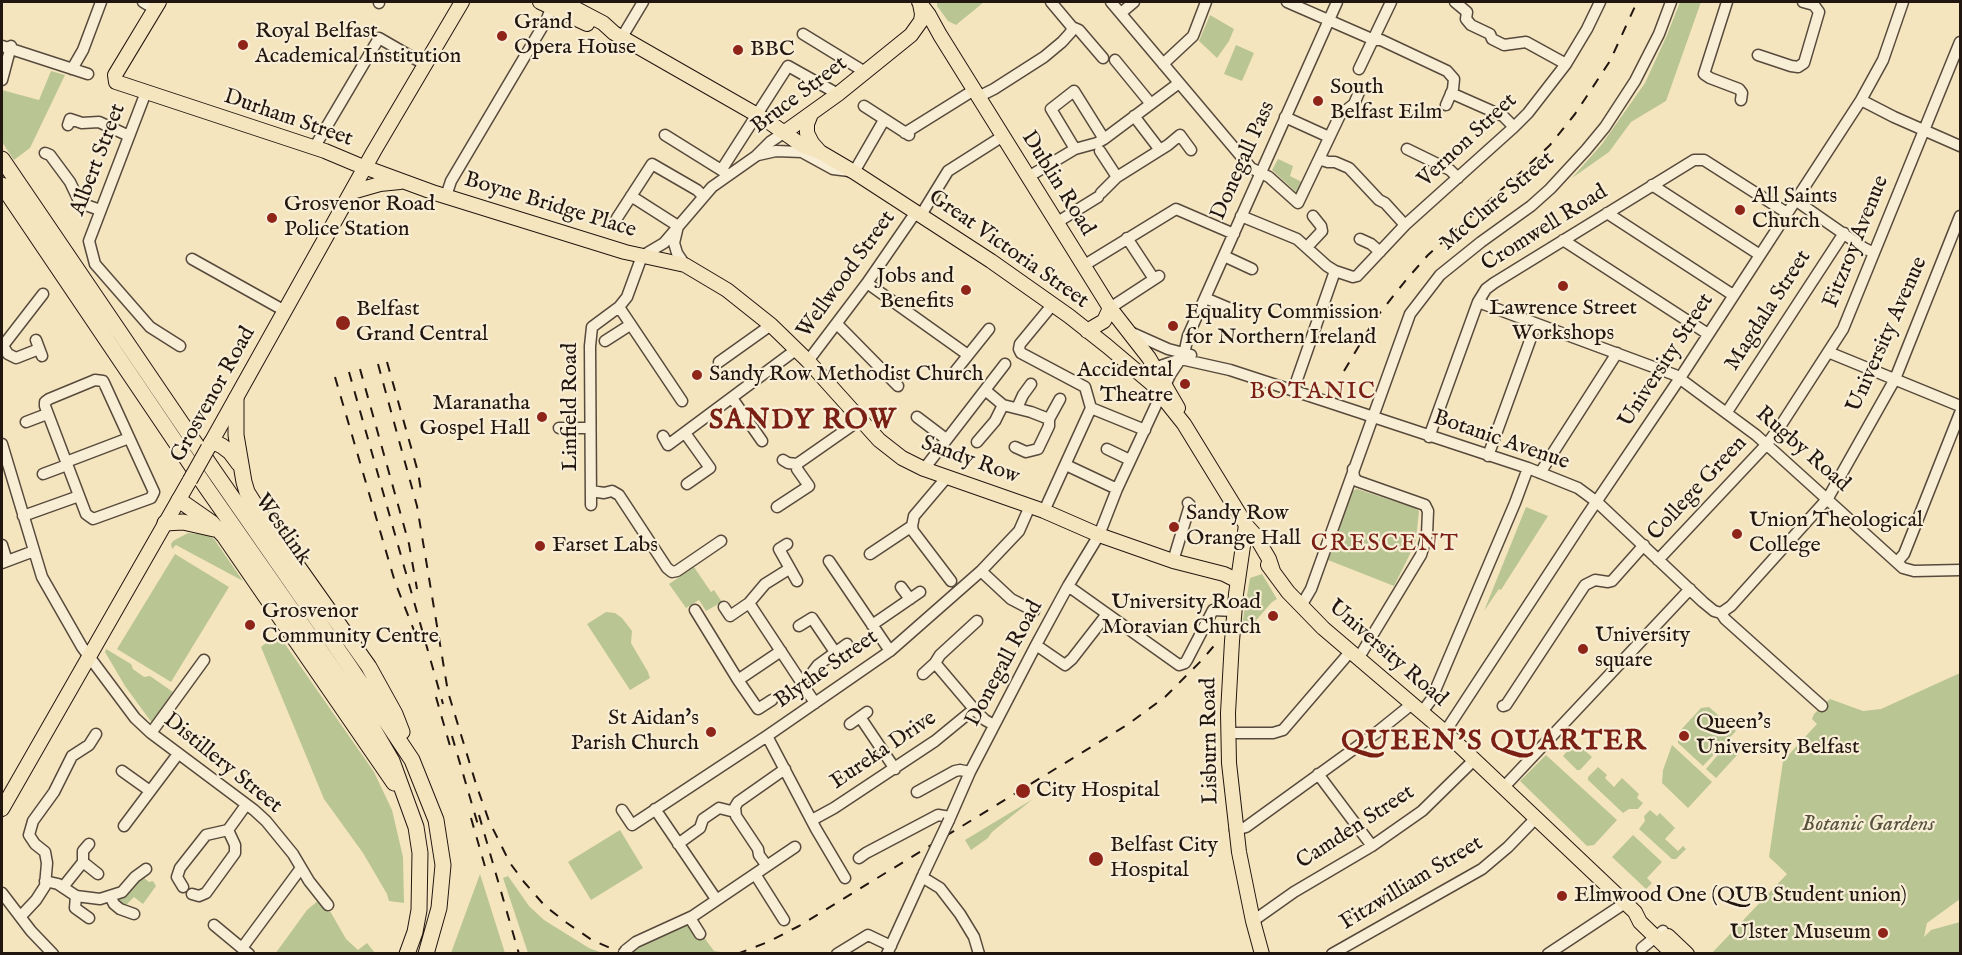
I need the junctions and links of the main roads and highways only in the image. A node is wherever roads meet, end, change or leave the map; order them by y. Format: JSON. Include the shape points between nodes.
{"nodes":[{"id":1,"x":150,"y":2,"type":"edge"},
{"id":2,"x":462,"y":2,"type":"edge"},
{"id":3,"x":919,"y":2,"type":"edge"},
{"id":4,"x":551,"y":4,"type":"edge"},
{"id":5,"x":911,"y":35,"type":"junction"},
{"id":6,"x":940,"y":35,"type":"junction"},
{"id":7,"x":812,"y":114,"type":"junction"},
{"id":8,"x":785,"y":132,"type":"junction"},
{"id":9,"x":820,"y":152,"type":"junction"},
{"id":10,"x":340,"y":158,"type":"junction"},
{"id":11,"x":2,"y":159,"type":"edge"},
{"id":12,"x":365,"y":167,"type":"junction"},
{"id":13,"x":405,"y":182,"type":"junction"},
{"id":14,"x":2,"y":185,"type":"edge"},
{"id":15,"x":352,"y":191,"type":"junction"},
{"id":16,"x":446,"y":196,"type":"joint"},
{"id":17,"x":642,"y":256,"type":"joint"},
{"id":18,"x":1110,"y":308,"type":"junction"},
{"id":19,"x":1087,"y":331,"type":"junction"},
{"id":20,"x":1149,"y":371,"type":"junction"},
{"id":21,"x":236,"y":399,"type":"junction"},
{"id":22,"x":1184,"y":424,"type":"joint"},
{"id":23,"x":210,"y":446,"type":"junction"},
{"id":24,"x":241,"y":466,"type":"junction"},
{"id":25,"x":179,"y":500,"type":"junction"},
{"id":26,"x":165,"y":523,"type":"junction"},
{"id":27,"x":1247,"y":527,"type":"junction"},
{"id":28,"x":220,"y":531,"type":"junction"},
{"id":29,"x":1233,"y":578,"type":"junction"},
{"id":30,"x":412,"y":760,"type":"junction"},
{"id":31,"x":408,"y":802,"type":"junction"},
{"id":32,"x":2,"y":810,"type":"edge"},
{"id":33,"x":1659,"y":934,"type":"junction"},
{"id":34,"x":406,"y":954,"type":"edge"},
{"id":35,"x":426,"y":954,"type":"edge"},
{"id":36,"x":1262,"y":954,"type":"edge"},
{"id":37,"x":1673,"y":954,"type":"edge"},
{"id":38,"x":1687,"y":954,"type":"edge"}],
"edges":[{"from":1,"to":10,"type":"main road","name":"Durham Street","via":[[115,75],[116,82]]},
{"from":2,"to":12,"type":"main road","name":"Grosvenor Road"},
{"from":3,"to":5,"type":"main road","via":[[921,21]]},
{"from":3,"to":6,"type":"main road","name":"Dublin Road"},
{"from":4,"to":8,"type":"main road","name":"Great Victoria Street","via":[[603,23]]},
{"from":5,"to":6,"type":"main road","via":[[926,30]]},
{"from":5,"to":7,"type":"main road","name":"Bruce Street"},
{"from":6,"to":18,"type":"main road","name":"Dublin Road"},
{"from":7,"to":8,"type":"main road","name":"Bruce Street"},
{"from":7,"to":9,"type":"main road","via":[[807,133]]},
{"from":8,"to":9,"type":"main road","name":"Great Victoria Street","via":[[803,146]]},
{"from":9,"to":19,"type":"main road","name":"Great Victoria Street","via":[[919,214]]},
{"from":10,"to":12,"type":"main road","name":"Durham Street"},
{"from":10,"to":15,"type":"main road"},
{"from":11,"to":30,"type":"highway","name":"Westlink"},
{"from":12,"to":13,"type":"main road","name":"Durham Street"},
{"from":12,"to":15,"type":"main road","name":"Grosvenor Road"},
{"from":13,"to":15,"type":"main road"},
{"from":13,"to":16,"type":"main road","name":"Durham Street"},
{"from":14,"to":31,"type":"highway","name":"Westlink","via":[[368,720],[392,761]]},
{"from":15,"to":21,"type":"main road","name":"Grosvenor Road"},
{"from":16,"to":17,"type":"main road","name":"Boyne Bridge Place"},
{"from":17,"to":29,"type":"main road","name":"Sandy Row","via":[[685,265],[727,290],[797,349],[892,451],[924,469],[1044,511],[1099,535]]},
{"from":18,"to":19,"type":"main road","via":[[1104,321]]},
{"from":18,"to":20,"type":"main road","name":"Dublin Road"},
{"from":19,"to":20,"type":"main road","name":"Great Victoria Street"},
{"from":20,"to":22,"type":"main road","name":"Great Victoria Street"},
{"from":21,"to":23,"type":"main road","name":"Grosvenor Road"},
{"from":21,"to":24,"type":"highway"},
{"from":22,"to":27,"type":"main road","name":"University Road"},
{"from":23,"to":24,"type":"highway","via":[[222,446]]},
{"from":23,"to":25,"type":"main road","name":"Grosvenor Road","bridge":true},
{"from":24,"to":30,"type":"highway","via":[[253,504],[369,667],[395,714]]},
{"from":25,"to":26,"type":"main road","name":"Grosvenor Road"},
{"from":25,"to":28,"type":"highway"},
{"from":26,"to":28,"type":"highway","via":[[183,522]]},
{"from":26,"to":32,"type":"main road","name":"Grosvenor Road"},
{"from":27,"to":29,"type":"main road","name":"Lisburn Road"},
{"from":27,"to":33,"type":"main road","name":"University Road","via":[[1269,558],[1273,571],[1302,606],[1445,732],[1630,908],[1645,915]]},
{"from":28,"to":31,"type":"highway"},
{"from":29,"to":36,"type":"main road","name":"Lisburn Road","via":[[1228,733],[1235,830]]},
{"from":30,"to":35,"type":"highway","name":"Westlink","via":[[436,820],[443,865],[440,908]]},
{"from":31,"to":34,"type":"highway","name":"Westlink","via":[[420,853],[421,890],[415,932]]},
{"from":33,"to":37,"type":"main road","name":"University Road"},
{"from":33,"to":38,"type":"main road","name":"University Road"}]}
